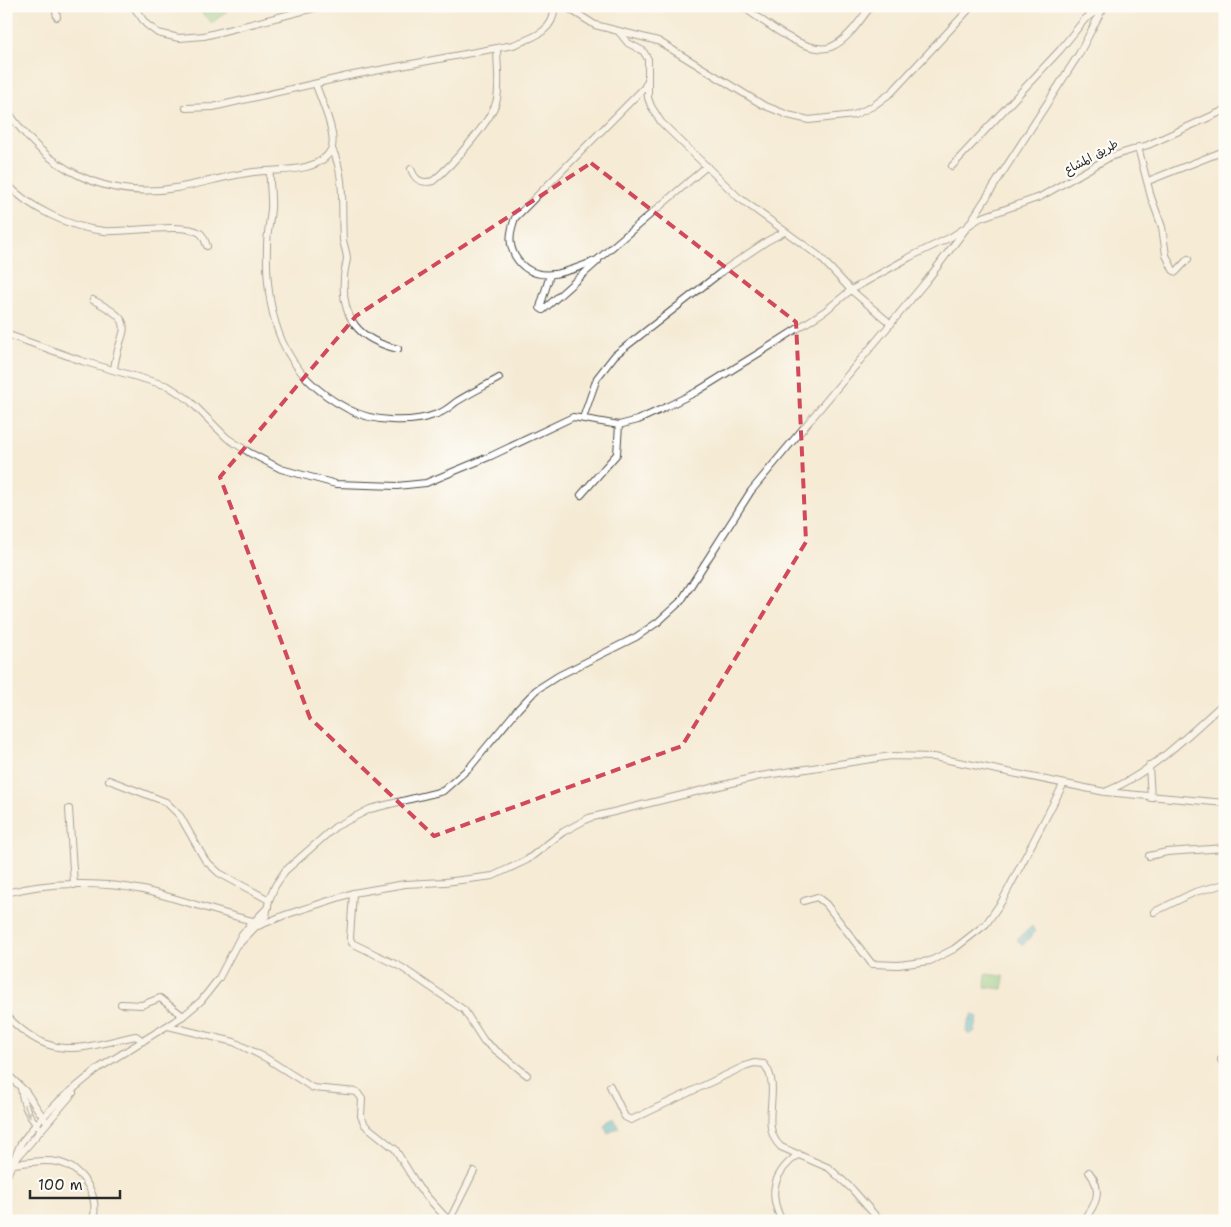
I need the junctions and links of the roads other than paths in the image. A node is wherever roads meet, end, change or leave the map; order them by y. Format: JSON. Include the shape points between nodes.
{"nodes":[{"id":1,"x":55,"y":6,"type":"edge"},
{"id":2,"x":133,"y":6,"type":"edge"},
{"id":3,"x":322,"y":6,"type":"edge"},
{"id":4,"x":554,"y":6,"type":"edge"},
{"id":5,"x":565,"y":6,"type":"edge"},
{"id":6,"x":742,"y":6,"type":"edge"},
{"id":7,"x":871,"y":6,"type":"edge"},
{"id":8,"x":972,"y":6,"type":"edge"},
{"id":9,"x":1103,"y":9,"type":"edge"},
{"id":10,"x":57,"y":17,"type":"dead end"},
{"id":11,"x":619,"y":32,"type":"junction"},
{"id":12,"x":497,"y":49,"type":"junction"},
{"id":13,"x":647,"y":82,"type":"junction"},
{"id":14,"x":316,"y":85,"type":"junction"},
{"id":15,"x":6,"y":108,"type":"edge"},
{"id":16,"x":186,"y":108,"type":"dead end"},
{"id":17,"x":1225,"y":110,"type":"edge"},
{"id":18,"x":1138,"y":147,"type":"junction"},
{"id":19,"x":332,"y":149,"type":"junction"},
{"id":20,"x":1224,"y":151,"type":"edge"},
{"id":21,"x":707,"y":166,"type":"junction"},
{"id":22,"x":952,"y":166,"type":"dead end"},
{"id":23,"x":411,"y":169,"type":"dead end"},
{"id":24,"x":270,"y":171,"type":"junction"},
{"id":25,"x":1148,"y":181,"type":"junction"},
{"id":26,"x":6,"y":183,"type":"edge"},
{"id":27,"x":968,"y":226,"type":"junction"},
{"id":28,"x":784,"y":232,"type":"junction"},
{"id":29,"x":206,"y":246,"type":"dead end"},
{"id":30,"x":609,"y":250,"type":"junction"},
{"id":31,"x":1188,"y":258,"type":"dead end"},
{"id":32,"x":550,"y":275,"type":"junction"},
{"id":33,"x":851,"y":290,"type":"junction"},
{"id":34,"x":93,"y":300,"type":"dead end"},
{"id":35,"x":890,"y":324,"type":"junction"},
{"id":36,"x":6,"y":334,"type":"edge"},
{"id":37,"x":398,"y":349,"type":"dead end"},
{"id":38,"x":114,"y":369,"type":"junction"},
{"id":39,"x":499,"y":378,"type":"dead end"},
{"id":40,"x":583,"y":418,"type":"junction"},
{"id":41,"x":619,"y":425,"type":"junction"},
{"id":42,"x":581,"y":495,"type":"dead end"},
{"id":43,"x":1225,"y":702,"type":"edge"},
{"id":44,"x":1149,"y":766,"type":"junction"},
{"id":45,"x":109,"y":780,"type":"dead end"},
{"id":46,"x":1063,"y":785,"type":"junction"},
{"id":47,"x":1104,"y":792,"type":"junction"},
{"id":48,"x":1151,"y":798,"type":"junction"},
{"id":49,"x":1225,"y":803,"type":"edge"},
{"id":50,"x":69,"y":810,"type":"dead end"},
{"id":51,"x":1225,"y":848,"type":"edge"},
{"id":52,"x":1149,"y":856,"type":"dead end"},
{"id":53,"x":1225,"y":884,"type":"edge"},
{"id":54,"x":74,"y":885,"type":"junction"},
{"id":55,"x":6,"y":893,"type":"edge"},
{"id":56,"x":353,"y":893,"type":"junction"},
{"id":57,"x":804,"y":901,"type":"dead end"},
{"id":58,"x":269,"y":903,"type":"junction"},
{"id":59,"x":1154,"y":912,"type":"dead end"},
{"id":60,"x":258,"y":915,"type":"junction"},
{"id":61,"x":285,"y":915,"type":"junction"},
{"id":62,"x":266,"y":916,"type":"junction"},
{"id":63,"x":253,"y":924,"type":"junction"},
{"id":64,"x":121,"y":1004,"type":"dead end"},
{"id":65,"x":6,"y":1015,"type":"edge"},
{"id":66,"x":183,"y":1016,"type":"junction"},
{"id":67,"x":168,"y":1026,"type":"junction"},
{"id":68,"x":143,"y":1041,"type":"junction"},
{"id":69,"x":6,"y":1073,"type":"edge"},
{"id":70,"x":527,"y":1076,"type":"dead end"},
{"id":71,"x":610,"y":1086,"type":"dead end"},
{"id":72,"x":21,"y":1088,"type":"junction"},
{"id":73,"x":45,"y":1120,"type":"junction"},
{"id":74,"x":36,"y":1124,"type":"junction"},
{"id":75,"x":41,"y":1130,"type":"junction"},
{"id":76,"x":799,"y":1154,"type":"junction"},
{"id":77,"x":15,"y":1161,"type":"junction"},
{"id":78,"x":474,"y":1171,"type":"dead end"},
{"id":79,"x":1089,"y":1172,"type":"dead end"},
{"id":80,"x":6,"y":1178,"type":"edge"},
{"id":81,"x":93,"y":1221,"type":"edge"},
{"id":82,"x":449,"y":1221,"type":"edge"},
{"id":83,"x":782,"y":1221,"type":"edge"},
{"id":84,"x":880,"y":1221,"type":"edge"},
{"id":85,"x":1084,"y":1221,"type":"edge"}],
"edges":[{"from":1,"to":10,"type":"street"},
{"from":2,"to":3,"type":"street","via":[[158,34],[179,38],[204,36]]},
{"from":4,"to":12,"type":"street","via":[[554,17],[544,30],[531,38]]},
{"from":5,"to":11,"type":"street","via":[[595,25]]},
{"from":6,"to":7,"type":"street","via":[[798,43],[822,49],[840,41]]},
{"from":8,"to":11,"type":"street","via":[[892,92],[854,115],[834,119],[809,120],[788,115],[737,91],[658,41]]},
{"from":9,"to":22,"type":"street","via":[[1085,19]]},
{"from":9,"to":27,"type":"street","via":[[1074,62]]},
{"from":11,"to":13,"type":"street","via":[[628,43],[646,54],[650,64]]},
{"from":12,"to":14,"type":"street","via":[[368,72]]},
{"from":12,"to":23,"type":"street","via":[[497,97],[481,128],[433,180],[422,182],[415,178]]},
{"from":13,"to":21,"type":"street","via":[[648,98],[654,112]]},
{"from":13,"to":32,"type":"street","via":[[515,218],[510,233],[511,249],[520,264],[535,274]]},
{"from":14,"to":16,"type":"street","via":[[213,107]]},
{"from":14,"to":19,"type":"street","via":[[332,132]]},
{"from":15,"to":24,"type":"street","via":[[23,132],[49,156],[86,180],[114,189],[141,192],[177,188]]},
{"from":17,"to":18,"type":"street","name":"طريق المشاع"},
{"from":18,"to":25,"type":"street"},
{"from":18,"to":27,"type":"street","name":"طريق المشاع","via":[[1110,157],[1040,198],[980,218]]},
{"from":19,"to":24,"type":"street","via":[[319,163]]},
{"from":19,"to":37,"type":"street","via":[[342,197],[348,315],[369,339]]},
{"from":20,"to":25,"type":"street"},
{"from":21,"to":28,"type":"street","via":[[738,197]]},
{"from":21,"to":30,"type":"street"},
{"from":24,"to":39,"type":"street","via":[[267,247],[272,314],[290,360],[318,389],[353,412],[380,419],[406,419],[435,415]]},
{"from":25,"to":31,"type":"street","via":[[1172,270],[1176,272]]},
{"from":26,"to":29,"type":"street","via":[[42,211],[66,221],[103,231],[193,230],[204,238]]},
{"from":27,"to":33,"type":"street","name":"طريق المشاع"},
{"from":27,"to":35,"type":"street"},
{"from":28,"to":33,"type":"street","via":[[819,256]]},
{"from":28,"to":40,"type":"street","via":[[724,270],[615,355],[597,378]]},
{"from":30,"to":32,"type":"street","via":[[597,260]]},
{"from":30,"to":32,"type":"street","via":[[543,310],[540,308]]},
{"from":33,"to":35,"type":"street"},
{"from":33,"to":41,"type":"street","name":"طريق المشاع","via":[[825,311],[696,392],[638,420]]},
{"from":34,"to":38,"type":"street","via":[[124,321]]},
{"from":35,"to":58,"type":"street","via":[[751,491],[690,590],[670,612],[636,637],[536,690],[470,768],[444,791],[370,809],[335,827],[285,871]]},
{"from":36,"to":38,"type":"street"},
{"from":38,"to":40,"type":"street","via":[[180,393],[227,438],[268,463],[336,484],[397,486],[426,483],[567,420]]},
{"from":40,"to":41,"type":"street"},
{"from":41,"to":42,"type":"street","via":[[617,454]]},
{"from":43,"to":44,"type":"street"},
{"from":44,"to":47,"type":"street"},
{"from":44,"to":48,"type":"street"},
{"from":45,"to":58,"type":"street","via":[[166,802],[180,816],[205,860],[219,873]]},
{"from":46,"to":47,"type":"street"},
{"from":46,"to":56,"type":"street","via":[[927,756],[892,756],[760,776],[589,818],[563,832],[527,860],[493,876],[405,884]]},
{"from":46,"to":57,"type":"street","via":[[994,914],[965,941],[935,959],[921,964],[872,964],[826,904],[818,897]]},
{"from":47,"to":48,"type":"street"},
{"from":48,"to":49,"type":"street"},
{"from":50,"to":54,"type":"street"},
{"from":51,"to":52,"type":"street"},
{"from":53,"to":59,"type":"street","via":[[1195,892]]},
{"from":54,"to":55,"type":"street"},
{"from":54,"to":63,"type":"street","via":[[141,890]]},
{"from":56,"to":61,"type":"street"},
{"from":56,"to":70,"type":"street","via":[[352,943],[401,967],[464,1010],[484,1041]]},
{"from":58,"to":60,"type":"street"},
{"from":58,"to":62,"type":"street"},
{"from":60,"to":62,"type":"street"},
{"from":60,"to":63,"type":"street"},
{"from":61,"to":62,"type":"street"},
{"from":61,"to":63,"type":"street"},
{"from":62,"to":63,"type":"street"},
{"from":63,"to":66,"type":"street","via":[[209,992]]},
{"from":64,"to":66,"type":"street","via":[[142,1005],[160,998]]},
{"from":65,"to":68,"type":"street","via":[[20,1029],[56,1048],[95,1046],[136,1036]]},
{"from":66,"to":67,"type":"street"},
{"from":67,"to":68,"type":"street"},
{"from":67,"to":82,"type":"street","via":[[234,1042],[313,1088],[357,1092],[362,1099],[361,1116],[365,1124],[395,1150],[419,1188]]},
{"from":68,"to":73,"type":"street","via":[[99,1068]]},
{"from":69,"to":72,"type":"street"},
{"from":71,"to":76,"type":"street","via":[[625,1117],[630,1120],[746,1066],[764,1064],[772,1083],[770,1112],[773,1136],[781,1147]]},
{"from":72,"to":73,"type":"street"},
{"from":72,"to":74,"type":"street","one_way":true,"via":[[25,1106]]},
{"from":73,"to":74,"type":"street"},
{"from":73,"to":75,"type":"street"},
{"from":74,"to":75,"type":"street"},
{"from":74,"to":77,"type":"street","via":[[19,1147]]},
{"from":75,"to":77,"type":"street"},
{"from":76,"to":83,"type":"street","via":[[784,1166],[776,1181],[773,1198]]},
{"from":76,"to":84,"type":"street","via":[[840,1176]]},
{"from":77,"to":80,"type":"street"},
{"from":77,"to":81,"type":"street","via":[[62,1162],[72,1168],[92,1193],[95,1205]]},
{"from":78,"to":82,"type":"street"},
{"from":79,"to":85,"type":"street","via":[[1096,1181],[1097,1197]]}]}
